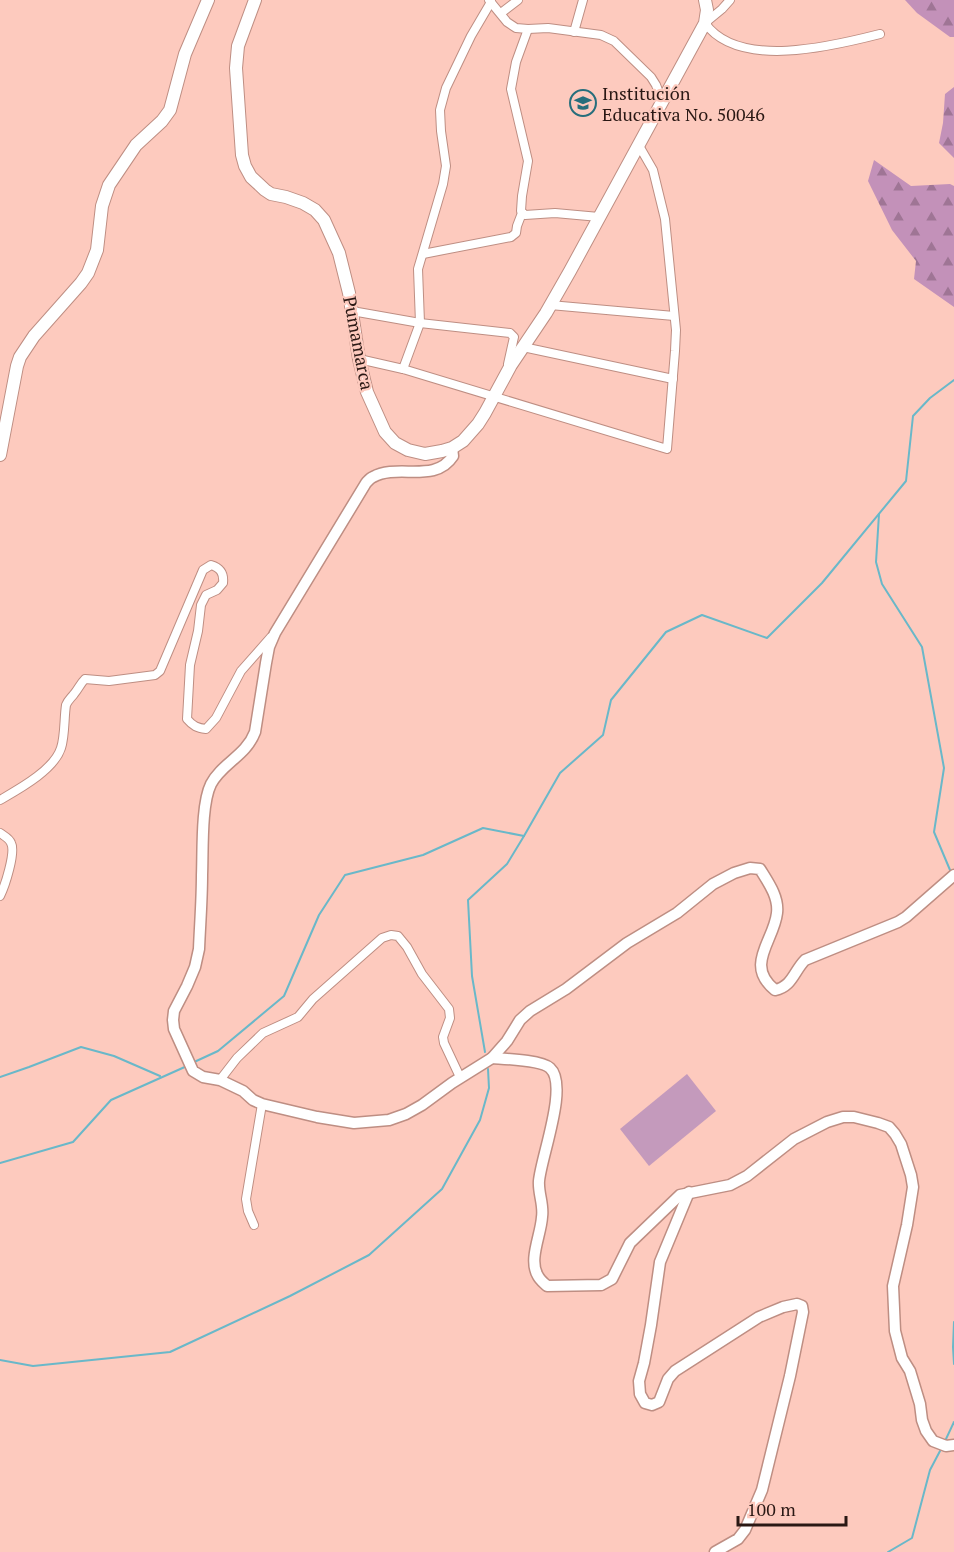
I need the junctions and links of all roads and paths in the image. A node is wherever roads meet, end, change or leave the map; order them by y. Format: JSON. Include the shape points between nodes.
{"nodes":[{"id":1,"x":208,"y":0,"type":"edge"},
{"id":2,"x":255,"y":0,"type":"edge"},
{"id":3,"x":518,"y":0,"type":"edge"},
{"id":4,"x":583,"y":0,"type":"edge"},
{"id":5,"x":705,"y":0,"type":"edge"},
{"id":6,"x":730,"y":0,"type":"edge"},
{"id":7,"x":490,"y":1,"type":"edge"},
{"id":8,"x":501,"y":13,"type":"junction"},
{"id":9,"x":705,"y":23,"type":"junction"},
{"id":10,"x":528,"y":29,"type":"junction"},
{"id":11,"x":574,"y":32,"type":"junction"},
{"id":12,"x":880,"y":34,"type":"dead end"},
{"id":13,"x":662,"y":101,"type":"junction"},
{"id":14,"x":638,"y":144,"type":"junction"},
{"id":15,"x":522,"y":213,"type":"junction"},
{"id":16,"x":599,"y":217,"type":"junction"},
{"id":17,"x":423,"y":254,"type":"junction"},
{"id":18,"x":550,"y":305,"type":"junction"},
{"id":19,"x":352,"y":311,"type":"junction"},
{"id":20,"x":674,"y":316,"type":"junction"},
{"id":21,"x":420,"y":323,"type":"junction"},
{"id":22,"x":523,"y":347,"type":"junction"},
{"id":23,"x":359,"y":359,"type":"junction"},
{"id":24,"x":403,"y":369,"type":"junction"},
{"id":25,"x":673,"y":379,"type":"junction"},
{"id":26,"x":490,"y":396,"type":"junction"},
{"id":27,"x":452,"y":448,"type":"junction"},
{"id":28,"x":0,"y":455,"type":"edge"},
{"id":29,"x":275,"y":633,"type":"junction"},
{"id":30,"x":0,"y":800,"type":"edge"},
{"id":31,"x":0,"y":833,"type":"edge"},
{"id":32,"x":954,"y":875,"type":"edge"},
{"id":33,"x":0,"y":896,"type":"edge"},
{"id":34,"x":492,"y":1058,"type":"junction"},
{"id":35,"x":460,"y":1077,"type":"junction"},
{"id":36,"x":220,"y":1080,"type":"junction"},
{"id":37,"x":262,"y":1104,"type":"junction"},
{"id":38,"x":689,"y":1192,"type":"junction"},
{"id":39,"x":254,"y":1225,"type":"dead end"},
{"id":40,"x":954,"y":1445,"type":"edge"},
{"id":41,"x":715,"y":1552,"type":"edge"}],
"edges":[{"from":1,"to":28,"type":"main road","via":[[185,54],[170,110],[136,145],[109,185],[102,206],[97,249],[88,273],[20,357]]},
{"from":2,"to":19,"type":"main road","name":"Pumamarca","via":[[237,46],[245,166],[265,190],[303,203],[324,220],[339,253]]},
{"from":3,"to":8,"type":"street"},
{"from":4,"to":11,"type":"street"},
{"from":5,"to":9,"type":"main road"},
{"from":6,"to":9,"type":"street"},
{"from":7,"to":8,"type":"street"},
{"from":7,"to":17,"type":"street","via":[[446,88],[440,110],[446,166]]},
{"from":8,"to":10,"type":"street","via":[[516,28]]},
{"from":9,"to":12,"type":"street","via":[[724,40],[759,51],[825,47]]},
{"from":9,"to":13,"type":"main road"},
{"from":10,"to":11,"type":"street"},
{"from":10,"to":15,"type":"street","via":[[511,80],[528,161]]},
{"from":11,"to":13,"type":"street","via":[[614,41],[651,77]]},
{"from":13,"to":14,"type":"main road"},
{"from":14,"to":16,"type":"main road"},
{"from":14,"to":20,"type":"street","via":[[653,170],[665,219]]},
{"from":15,"to":16,"type":"street"},
{"from":15,"to":17,"type":"street","via":[[516,234],[511,237]]},
{"from":16,"to":18,"type":"main road"},
{"from":17,"to":21,"type":"street","via":[[418,269]]},
{"from":18,"to":20,"type":"street"},
{"from":18,"to":22,"type":"main road"},
{"from":19,"to":21,"type":"street"},
{"from":19,"to":23,"type":"main road","name":"Pumamarca"},
{"from":20,"to":25,"type":"street"},
{"from":21,"to":24,"type":"street"},
{"from":21,"to":26,"type":"street","via":[[513,334],[507,366]]},
{"from":22,"to":25,"type":"street"},
{"from":22,"to":26,"type":"main road"},
{"from":23,"to":24,"type":"street"},
{"from":23,"to":27,"type":"main road","name":"Pumamarca","via":[[367,392],[390,439],[408,450],[425,454]]},
{"from":24,"to":26,"type":"street"},
{"from":25,"to":26,"type":"street","via":[[667,449]]},
{"from":26,"to":27,"type":"main road","via":[[478,424]]},
{"from":27,"to":29,"type":"main road","via":[[450,462],[434,470],[385,473],[366,483]]},
{"from":29,"to":30,"type":"street","via":[[241,670],[216,718],[206,729],[192,725],[188,719],[190,665],[201,605],[206,594],[223,584],[221,571],[216,567],[203,570],[160,671],[155,675],[109,681],[86,679],[80,683],[67,701],[61,749],[46,770]]},
{"from":29,"to":36,"type":"main road","via":[[252,740],[210,787],[203,830],[199,949],[195,967],[174,1011],[174,1029],[193,1071]]},
{"from":31,"to":33,"type":"street","via":[[13,846]]},
{"from":32,"to":34,"type":"main road","via":[[906,917],[805,960],[791,981],[775,990],[763,975],[761,957],[777,912],[776,900],[760,870],[750,868],[734,873],[530,1011]]},
{"from":34,"to":35,"type":"main road"},
{"from":34,"to":38,"type":"main road","via":[[537,1063],[550,1068],[556,1080],[554,1115],[540,1172],[543,1214],[534,1262],[537,1276],[547,1286],[601,1285],[612,1279],[630,1243],[680,1195]]},
{"from":35,"to":36,"type":"street","via":[[443,1037],[449,1009],[407,947],[398,936],[391,935],[382,938],[298,1017],[263,1033]]},
{"from":35,"to":37,"type":"main road","via":[[414,1110],[389,1120],[354,1123]]},
{"from":36,"to":37,"type":"main road"},
{"from":37,"to":39,"type":"street","via":[[246,1199]]},
{"from":38,"to":40,"type":"main road","via":[[730,1185],[794,1139],[827,1122],[854,1117],[889,1127],[901,1144],[913,1187],[892,1286],[895,1331],[926,1431],[933,1441]]},
{"from":38,"to":41,"type":"main road","via":[[660,1262],[639,1381],[645,1403],[659,1402],[675,1371],[759,1317],[797,1304],[803,1312],[762,1490],[745,1530],[738,1539]]}]}
